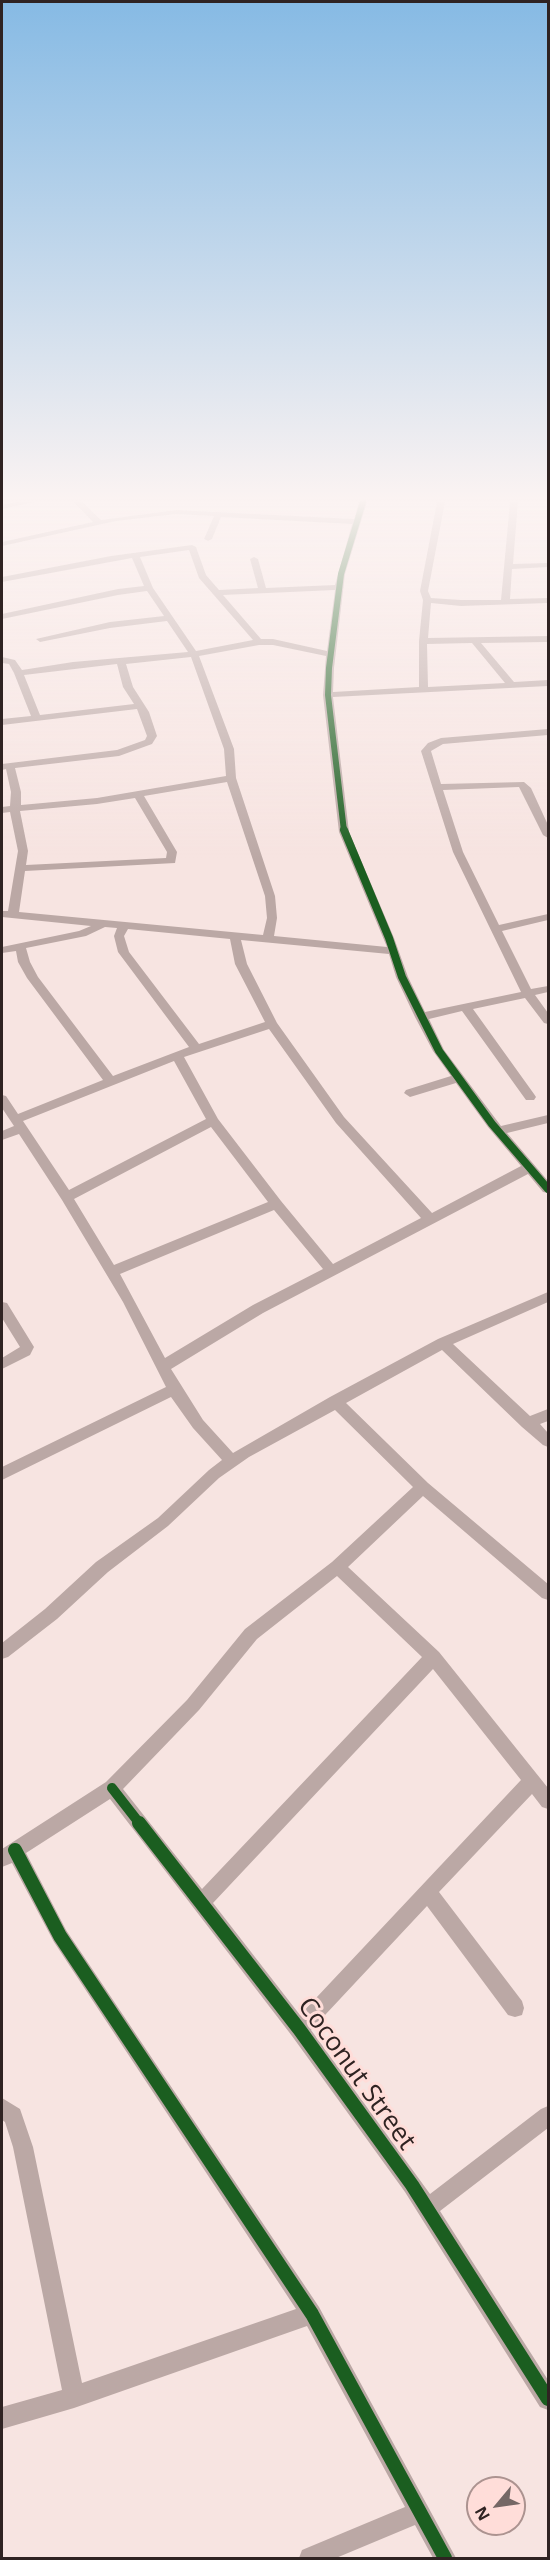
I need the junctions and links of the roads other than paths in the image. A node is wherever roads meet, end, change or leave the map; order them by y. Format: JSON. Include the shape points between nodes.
{"nodes":[{"id":1,"x":140,"y":621,"type":"edge"},
{"id":2,"x":171,"y":621,"type":"edge"},
{"id":3,"x":242,"y":621,"type":"edge"},
{"id":4,"x":334,"y":621,"type":"edge"},
{"id":5,"x":425,"y":621,"type":"edge"},
{"id":6,"x":40,"y":639,"type":"dead end"},
{"id":7,"x":549,"y":639,"type":"edge"},
{"id":8,"x":475,"y":640,"type":"junction"},
{"id":9,"x":423,"y":641,"type":"junction"},
{"id":10,"x":260,"y":642,"type":"junction"},
{"id":11,"x":194,"y":654,"type":"junction"},
{"id":12,"x":330,"y":654,"type":"junction"},
{"id":13,"x":2,"y":660,"type":"edge"},
{"id":14,"x":122,"y":661,"type":"junction"},
{"id":15,"x":19,"y":673,"type":"junction"},
{"id":16,"x":549,"y":683,"type":"edge"},
{"id":17,"x":512,"y":685,"type":"junction"},
{"id":18,"x":424,"y":691,"type":"junction"},
{"id":19,"x":328,"y":695,"type":"junction"},
{"id":20,"x":140,"y":706,"type":"junction"},
{"id":21,"x":37,"y":718,"type":"junction"},
{"id":22,"x":2,"y":723,"type":"edge"},
{"id":23,"x":549,"y":732,"type":"edge"},
{"id":24,"x":6,"y":766,"type":"edge"},
{"id":25,"x":231,"y":778,"type":"junction"},
{"id":26,"x":437,"y":787,"type":"junction"},
{"id":27,"x":138,"y":795,"type":"junction"},
{"id":28,"x":14,"y":809,"type":"junction"},
{"id":29,"x":2,"y":810,"type":"edge"},
{"id":30,"x":549,"y":835,"type":"edge"},
{"id":31,"x":20,"y":868,"type":"junction"},
{"id":32,"x":7,"y":915,"type":"edge"},
{"id":33,"x":549,"y":917,"type":"edge"},
{"id":34,"x":105,"y":923,"type":"junction"},
{"id":35,"x":124,"y":925,"type":"junction"},
{"id":36,"x":496,"y":929,"type":"junction"},
{"id":37,"x":235,"y":937,"type":"junction"},
{"id":38,"x":268,"y":939,"type":"junction"},
{"id":39,"x":20,"y":946,"type":"junction"},
{"id":40,"x":2,"y":950,"type":"edge"},
{"id":41,"x":392,"y":951,"type":"junction"},
{"id":42,"x":549,"y":989,"type":"edge"},
{"id":43,"x":527,"y":993,"type":"junction"},
{"id":44,"x":465,"y":1007,"type":"junction"},
{"id":45,"x":421,"y":1017,"type":"junction"},
{"id":46,"x":549,"y":1020,"type":"edge"},
{"id":47,"x":272,"y":1024,"type":"junction"},
{"id":48,"x":196,"y":1048,"type":"junction"},
{"id":49,"x":177,"y":1055,"type":"junction"},
{"id":50,"x":459,"y":1078,"type":"junction"},
{"id":51,"x":111,"y":1082,"type":"junction"},
{"id":52,"x":410,"y":1092,"type":"dead end"},
{"id":53,"x":530,"y":1097,"type":"dead end"},
{"id":54,"x":2,"y":1100,"type":"edge"},
{"id":55,"x":549,"y":1119,"type":"edge"},
{"id":56,"x":213,"y":1121,"type":"junction"},
{"id":57,"x":18,"y":1124,"type":"junction"},
{"id":58,"x":498,"y":1131,"type":"junction"},
{"id":59,"x":2,"y":1136,"type":"edge"},
{"id":60,"x":530,"y":1167,"type":"junction"},
{"id":61,"x":549,"y":1189,"type":"edge"},
{"id":62,"x":67,"y":1197,"type":"junction"},
{"id":63,"x":276,"y":1204,"type":"junction"},
{"id":64,"x":430,"y":1219,"type":"junction"},
{"id":65,"x":332,"y":1271,"type":"junction"},
{"id":66,"x":111,"y":1272,"type":"junction"},
{"id":67,"x":549,"y":1297,"type":"edge"},
{"id":68,"x":2,"y":1307,"type":"edge"},
{"id":69,"x":443,"y":1343,"type":"junction"},
{"id":70,"x":2,"y":1364,"type":"edge"},
{"id":71,"x":162,"y":1367,"type":"junction"},
{"id":72,"x":174,"y":1389,"type":"junction"},
{"id":73,"x":334,"y":1401,"type":"junction"},
{"id":74,"x":549,"y":1415,"type":"edge"},
{"id":75,"x":527,"y":1423,"type":"junction"},
{"id":76,"x":549,"y":1441,"type":"edge"},
{"id":77,"x":232,"y":1461,"type":"junction"},
{"id":78,"x":2,"y":1474,"type":"edge"},
{"id":79,"x":423,"y":1487,"type":"junction"},
{"id":80,"x":338,"y":1567,"type":"junction"},
{"id":81,"x":549,"y":1593,"type":"edge"},
{"id":82,"x":2,"y":1652,"type":"edge"},
{"id":83,"x":433,"y":1657,"type":"junction"},
{"id":84,"x":532,"y":1781,"type":"junction"},
{"id":85,"x":112,"y":1788,"type":"junction"},
{"id":86,"x":549,"y":1801,"type":"edge"},
{"id":87,"x":8,"y":1855,"type":"edge"},
{"id":88,"x":428,"y":1892,"type":"junction"},
{"id":89,"x":200,"y":1904,"type":"junction"},
{"id":90,"x":515,"y":2008,"type":"dead end"},
{"id":91,"x":299,"y":2030,"type":"junction"},
{"id":92,"x":2,"y":2108,"type":"edge"},
{"id":93,"x":549,"y":2115,"type":"edge"},
{"id":94,"x":427,"y":2209,"type":"junction"},
{"id":95,"x":312,"y":2314,"type":"junction"},
{"id":96,"x":545,"y":2386,"type":"edge"},
{"id":97,"x":74,"y":2397,"type":"junction"},
{"id":98,"x":2,"y":2418,"type":"edge"},
{"id":99,"x":420,"y":2512,"type":"junction"},
{"id":100,"x":310,"y":2559,"type":"edge"},
{"id":101,"x":445,"y":2559,"type":"edge"}],
"edges":[{"from":1,"to":6,"type":"street"},
{"from":2,"to":11,"type":"street"},
{"from":3,"to":10,"type":"street"},
{"from":4,"to":12,"type":"street"},
{"from":5,"to":9,"type":"street"},
{"from":7,"to":8,"type":"street"},
{"from":8,"to":9,"type":"street"},
{"from":8,"to":17,"type":"street"},
{"from":9,"to":18,"type":"street"},
{"from":10,"to":11,"type":"street"},
{"from":10,"to":12,"type":"street"},
{"from":11,"to":14,"type":"street"},
{"from":11,"to":25,"type":"street","via":[[229,749]]},
{"from":12,"to":19,"type":"street"},
{"from":13,"to":15,"type":"street","via":[[12,662]]},
{"from":14,"to":15,"type":"street"},
{"from":14,"to":20,"type":"street","via":[[123,675]]},
{"from":15,"to":21,"type":"street"},
{"from":16,"to":17,"type":"street"},
{"from":17,"to":18,"type":"street"},
{"from":18,"to":19,"type":"street"},
{"from":19,"to":41,"type":"street","via":[[345,832]]},
{"from":20,"to":21,"type":"street"},
{"from":20,"to":24,"type":"street","via":[[152,736],[139,748]]},
{"from":21,"to":22,"type":"street"},
{"from":23,"to":26,"type":"street","via":[[431,745],[426,751]]},
{"from":24,"to":28,"type":"street","via":[[16,792]]},
{"from":25,"to":27,"type":"street"},
{"from":25,"to":38,"type":"street","via":[[270,896],[272,918]]},
{"from":26,"to":30,"type":"street","via":[[521,784]]},
{"from":26,"to":36,"type":"street","via":[[458,852]]},
{"from":27,"to":28,"type":"street"},
{"from":27,"to":31,"type":"street","via":[[172,852],[171,861]]},
{"from":28,"to":29,"type":"street"},
{"from":28,"to":31,"type":"street","via":[[23,851]]},
{"from":31,"to":32,"type":"street"},
{"from":32,"to":34,"type":"street"},
{"from":33,"to":36,"type":"street"},
{"from":34,"to":35,"type":"street"},
{"from":34,"to":39,"type":"street","via":[[88,933]]},
{"from":35,"to":37,"type":"street"},
{"from":35,"to":48,"type":"street","via":[[119,936],[124,952]]},
{"from":36,"to":43,"type":"street"},
{"from":37,"to":38,"type":"street"},
{"from":37,"to":47,"type":"street","via":[[241,964]]},
{"from":38,"to":41,"type":"street"},
{"from":39,"to":40,"type":"street"},
{"from":39,"to":51,"type":"street","via":[[33,978]]},
{"from":41,"to":45,"type":"street"},
{"from":42,"to":43,"type":"street"},
{"from":43,"to":44,"type":"street"},
{"from":43,"to":46,"type":"street"},
{"from":44,"to":45,"type":"street"},
{"from":44,"to":53,"type":"street"},
{"from":45,"to":50,"type":"street"},
{"from":47,"to":48,"type":"street"},
{"from":47,"to":64,"type":"street","via":[[340,1120]]},
{"from":48,"to":49,"type":"street"},
{"from":49,"to":51,"type":"street"},
{"from":49,"to":56,"type":"street"},
{"from":50,"to":52,"type":"street"},
{"from":50,"to":58,"type":"street"},
{"from":51,"to":57,"type":"street"},
{"from":54,"to":57,"type":"street"},
{"from":55,"to":58,"type":"street"},
{"from":56,"to":62,"type":"street"},
{"from":56,"to":63,"type":"street"},
{"from":57,"to":59,"type":"street"},
{"from":57,"to":62,"type":"street"},
{"from":58,"to":60,"type":"street"},
{"from":60,"to":61,"type":"street"},
{"from":60,"to":64,"type":"street"},
{"from":62,"to":66,"type":"street"},
{"from":63,"to":65,"type":"street"},
{"from":63,"to":66,"type":"street"},
{"from":64,"to":65,"type":"street"},
{"from":65,"to":71,"type":"street","via":[[258,1309]]},
{"from":66,"to":71,"type":"street"},
{"from":67,"to":69,"type":"street"},
{"from":68,"to":70,"type":"street","via":[[27,1347],[25,1352]]},
{"from":69,"to":73,"type":"street"},
{"from":69,"to":75,"type":"street"},
{"from":71,"to":72,"type":"street"},
{"from":72,"to":77,"type":"street","via":[[198,1424]]},
{"from":72,"to":78,"type":"street"},
{"from":73,"to":77,"type":"street"},
{"from":73,"to":79,"type":"street"},
{"from":74,"to":75,"type":"street"},
{"from":75,"to":76,"type":"street"},
{"from":77,"to":82,"type":"street"},
{"from":79,"to":80,"type":"street"},
{"from":79,"to":81,"type":"street"},
{"from":80,"to":83,"type":"street"},
{"from":80,"to":85,"type":"street","via":[[251,1634],[193,1705]]},
{"from":83,"to":84,"type":"street"},
{"from":83,"to":89,"type":"street"},
{"from":84,"to":86,"type":"street"},
{"from":84,"to":88,"type":"street"},
{"from":85,"to":87,"type":"street"},
{"from":85,"to":89,"type":"street","name":"Coconut Street"},
{"from":87,"to":95,"type":"street"},
{"from":88,"to":90,"type":"street"},
{"from":88,"to":91,"type":"street"},
{"from":89,"to":91,"type":"street","name":"Coconut Street"},
{"from":91,"to":94,"type":"street","name":"Coconut Street"},
{"from":92,"to":97,"type":"street","via":[[13,2116],[23,2147]]},
{"from":93,"to":94,"type":"street"},
{"from":94,"to":96,"type":"street","name":"Coconut Street"},
{"from":95,"to":97,"type":"street"},
{"from":95,"to":99,"type":"street"},
{"from":97,"to":98,"type":"street"},
{"from":99,"to":100,"type":"street"},
{"from":99,"to":101,"type":"street"}]}
